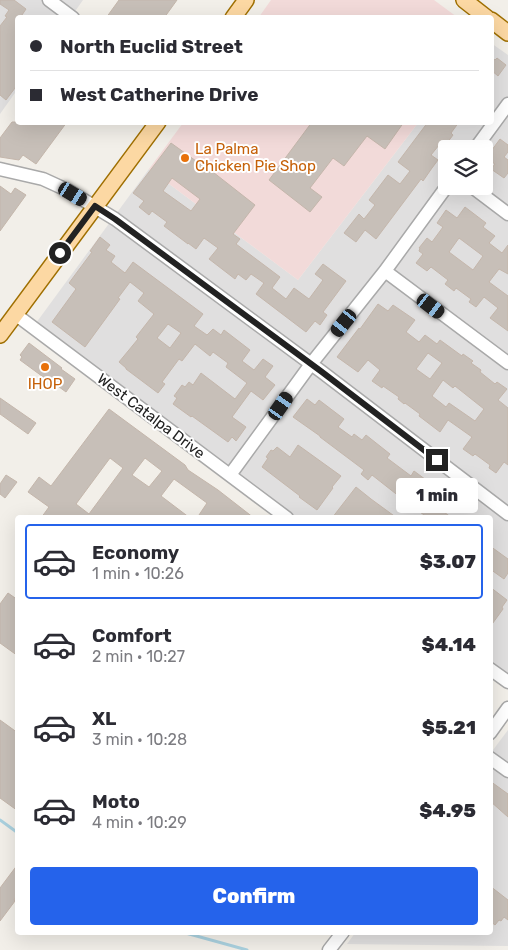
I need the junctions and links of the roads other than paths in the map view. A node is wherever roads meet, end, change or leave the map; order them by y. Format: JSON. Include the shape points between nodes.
{"nodes":[{"id":1,"x":49,"y":0,"type":"edge"},
{"id":2,"x":246,"y":0,"type":"edge"},
{"id":3,"x":464,"y":0,"type":"edge"},
{"id":4,"x":69,"y":15,"type":"edge"},
{"id":5,"x":235,"y":15,"type":"edge"},
{"id":6,"x":483,"y":15,"type":"edge"},
{"id":7,"x":494,"y":22,"type":"edge"},
{"id":8,"x":508,"y":33,"type":"edge"},
{"id":9,"x":508,"y":104,"type":"edge"},
{"id":10,"x":494,"y":123,"type":"edge"},
{"id":11,"x":156,"y":125,"type":"edge"},
{"id":12,"x":493,"y":125,"type":"edge"},
{"id":13,"x":482,"y":140,"type":"edge"},
{"id":14,"x":0,"y":169,"type":"edge"},
{"id":15,"x":440,"y":195,"type":"edge"},
{"id":16,"x":483,"y":195,"type":"edge"},
{"id":17,"x":95,"y":206,"type":"junction"},
{"id":18,"x":508,"y":214,"type":"edge"},
{"id":19,"x":385,"y":271,"type":"junction"},
{"id":20,"x":15,"y":314,"type":"junction"},
{"id":21,"x":0,"y":335,"type":"edge"},
{"id":22,"x":508,"y":363,"type":"edge"},
{"id":23,"x":311,"y":364,"type":"junction"},
{"id":24,"x":230,"y":475,"type":"junction"},
{"id":25,"x":508,"y":514,"type":"edge"},
{"id":26,"x":283,"y":515,"type":"edge"},
{"id":27,"x":493,"y":671,"type":"edge"},
{"id":28,"x":508,"y":682,"type":"edge"},
{"id":29,"x":508,"y":708,"type":"edge"},
{"id":30,"x":493,"y":729,"type":"edge"},
{"id":31,"x":493,"y":760,"type":"edge"},
{"id":32,"x":508,"y":771,"type":"edge"},
{"id":33,"x":341,"y":935,"type":"edge"},
{"id":34,"x":330,"y":949,"type":"edge"}],
"edges":[{"from":1,"to":4,"type":"street"},
{"from":2,"to":5,"type":"main road"},
{"from":3,"to":6,"type":"main road"},
{"from":7,"to":8,"type":"main road"},
{"from":9,"to":10,"type":"street"},
{"from":11,"to":17,"type":"main road"},
{"from":12,"to":13,"type":"street"},
{"from":14,"to":17,"type":"street","via":[[43,179]]},
{"from":15,"to":19,"type":"street"},
{"from":16,"to":18,"type":"street"},
{"from":17,"to":20,"type":"main road"},
{"from":17,"to":23,"type":"street"},
{"from":19,"to":22,"type":"street"},
{"from":19,"to":23,"type":"street"},
{"from":20,"to":21,"type":"main road"},
{"from":20,"to":24,"type":"street","name":"West Catalpa Drive"},
{"from":23,"to":24,"type":"street"},
{"from":23,"to":25,"type":"street"},
{"from":24,"to":26,"type":"street","name":"West Catalpa Drive"},
{"from":27,"to":28,"type":"street"},
{"from":29,"to":30,"type":"street"},
{"from":31,"to":32,"type":"street"},
{"from":33,"to":34,"type":"street"}]}
